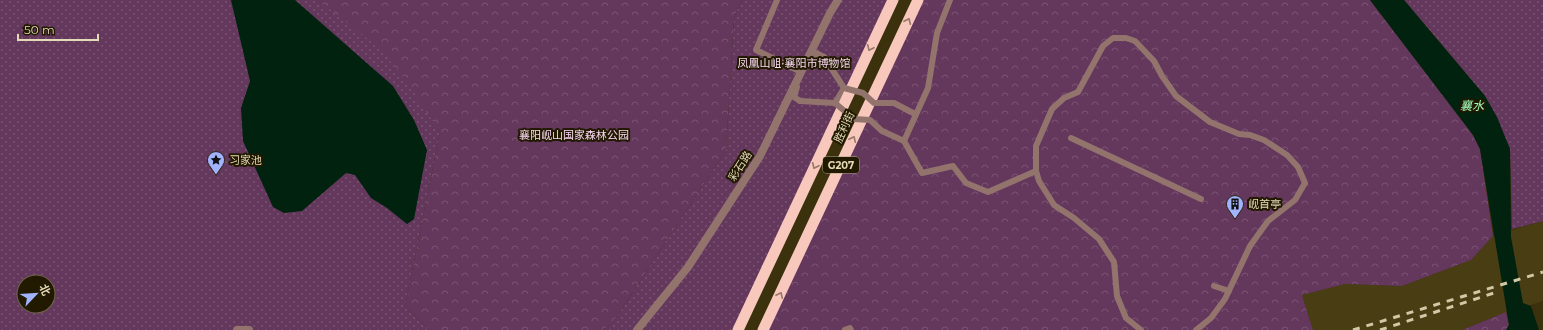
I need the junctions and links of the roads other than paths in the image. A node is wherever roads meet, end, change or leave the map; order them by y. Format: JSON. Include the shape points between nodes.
{"nodes":[{"id":1,"x":778,"y":0,"type":"edge"},
{"id":2,"x":838,"y":0,"type":"edge"},
{"id":3,"x":893,"y":0,"type":"edge"},
{"id":4,"x":918,"y":0,"type":"edge"},
{"id":5,"x":950,"y":0,"type":"edge"},
{"id":6,"x":801,"y":72,"type":"junction"},
{"id":7,"x":844,"y":88,"type":"junction"},
{"id":8,"x":835,"y":103,"type":"junction"},
{"id":9,"x":915,"y":114,"type":"junction"},
{"id":10,"x":1071,"y":138,"type":"dead end"},
{"id":11,"x":904,"y":141,"type":"junction"},
{"id":12,"x":1036,"y":171,"type":"junction"},
{"id":13,"x":1201,"y":199,"type":"dead end"},
{"id":14,"x":1214,"y":286,"type":"dead end"},
{"id":15,"x":1229,"y":291,"type":"junction"},
{"id":16,"x":237,"y":330,"type":"edge"},
{"id":17,"x":249,"y":330,"type":"edge"},
{"id":18,"x":637,"y":330,"type":"edge"},
{"id":19,"x":738,"y":330,"type":"edge"},
{"id":20,"x":763,"y":330,"type":"edge"},
{"id":21,"x":845,"y":330,"type":"edge"},
{"id":22,"x":851,"y":330,"type":"edge"},
{"id":23,"x":1141,"y":330,"type":"edge"},
{"id":24,"x":1196,"y":330,"type":"edge"}],
"edges":[{"from":1,"to":6,"type":"street","via":[[756,50]]},
{"from":2,"to":6,"type":"street","name":"彩石路"},
{"from":3,"to":19,"type":"highway","name":"胜利街","number":"G207","one_way":true},
{"from":20,"to":4,"type":"highway","name":"胜利街","number":"G207","one_way":true},
{"from":5,"to":9,"type":"street","via":[[937,33],[928,88]]},
{"from":6,"to":7,"type":"street","bridge":true,"via":[[816,53],[824,57]]},
{"from":6,"to":8,"type":"street","bridge":true,"via":[[794,97],[800,101]]},
{"from":6,"to":18,"type":"street","name":"彩石路","via":[[760,156],[688,267]]},
{"from":7,"to":8,"type":"street"},
{"from":7,"to":9,"type":"street","bridge":true,"via":[[863,93],[874,103],[894,103]]},
{"from":8,"to":11,"type":"street","bridge":true,"via":[[854,119],[870,120],[882,131]]},
{"from":9,"to":11,"type":"street"},
{"from":10,"to":13,"type":"street"},
{"from":11,"to":12,"type":"street","via":[[922,173],[953,166],[966,183],[988,192]]},
{"from":12,"to":15,"type":"street","via":[[1036,146],[1052,109],[1064,98],[1078,92],[1103,46],[1113,38],[1135,41],[1154,61],[1176,96],[1210,122],[1239,134],[1264,140],[1288,155],[1298,167],[1304,183],[1295,200],[1268,221],[1250,246]]},
{"from":12,"to":23,"type":"street","via":[[1038,181],[1054,205],[1099,239],[1114,262],[1117,296],[1126,318]]},
{"from":14,"to":15,"type":"street"},
{"from":15,"to":24,"type":"street","via":[[1211,318]]},
{"from":16,"to":17,"type":"street"},
{"from":21,"to":22,"type":"street"}]}
